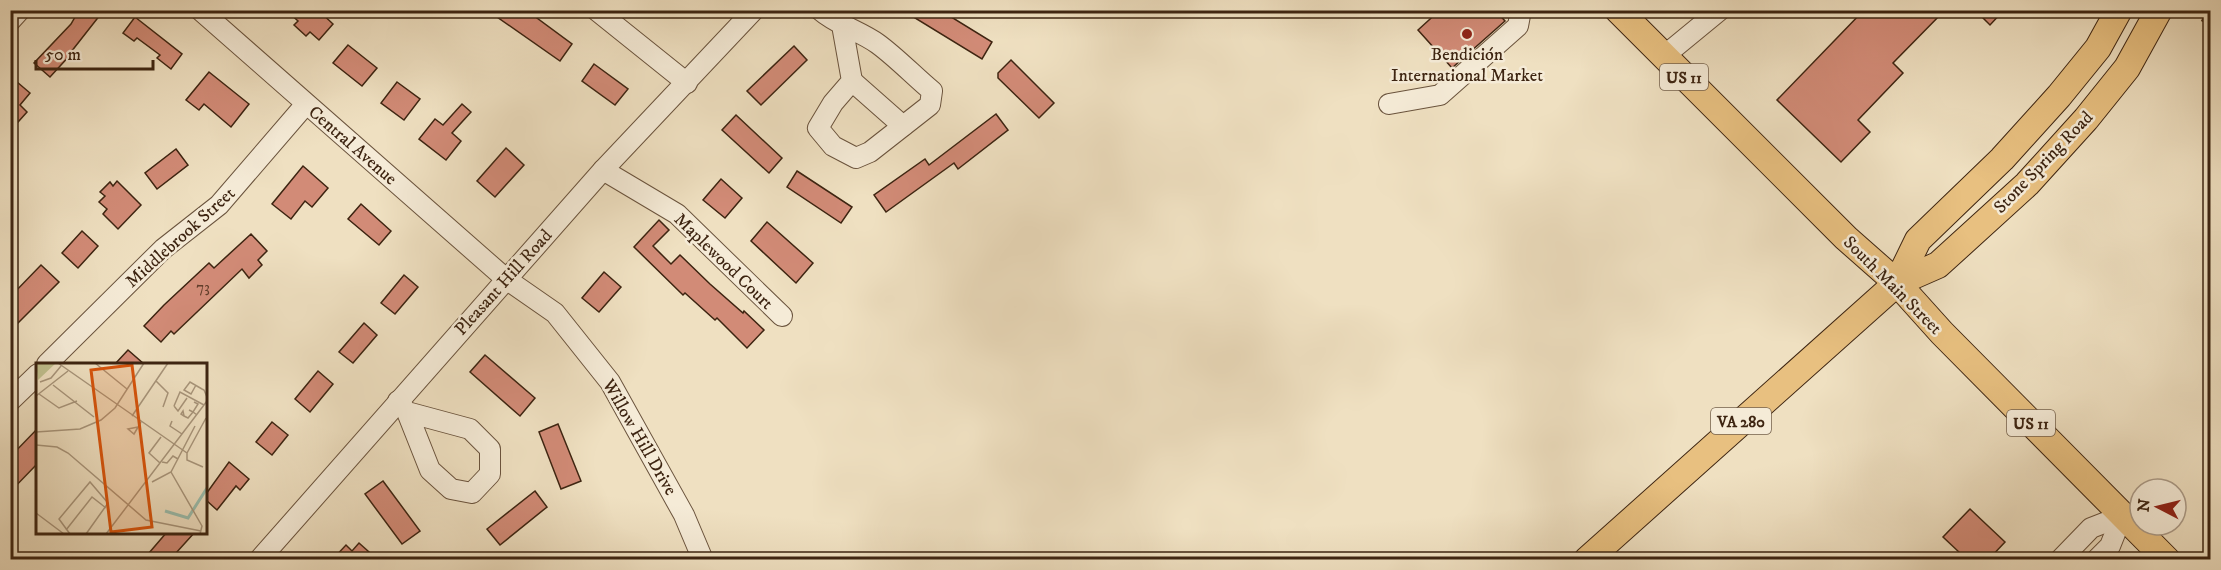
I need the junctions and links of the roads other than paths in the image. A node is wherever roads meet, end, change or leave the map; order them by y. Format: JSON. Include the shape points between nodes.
{"nodes":[{"id":1,"x":20,"y":10,"type":"edge"},
{"id":2,"x":201,"y":10,"type":"edge"},
{"id":3,"x":596,"y":10,"type":"edge"},
{"id":4,"x":754,"y":10,"type":"edge"},
{"id":5,"x":820,"y":10,"type":"edge"},
{"id":6,"x":1521,"y":10,"type":"edge"},
{"id":7,"x":1618,"y":10,"type":"edge"},
{"id":8,"x":1720,"y":10,"type":"edge"},
{"id":9,"x":2119,"y":10,"type":"edge"},
{"id":10,"x":2157,"y":16,"type":"edge"},
{"id":11,"x":10,"y":21,"type":"edge"},
{"id":12,"x":842,"y":25,"type":"junction"},
{"id":13,"x":1664,"y":56,"type":"junction"},
{"id":14,"x":852,"y":81,"type":"junction"},
{"id":15,"x":687,"y":83,"type":"junction"},
{"id":16,"x":306,"y":104,"type":"junction"},
{"id":17,"x":1389,"y":104,"type":"dead end"},
{"id":18,"x":903,"y":126,"type":"junction"},
{"id":19,"x":603,"y":170,"type":"junction"},
{"id":20,"x":506,"y":279,"type":"junction"},
{"id":21,"x":1897,"y":284,"type":"junction"},
{"id":22,"x":782,"y":316,"type":"dead end"},
{"id":23,"x":48,"y":363,"type":"edge"},
{"id":24,"x":36,"y":376,"type":"edge"},
{"id":25,"x":10,"y":401,"type":"edge"},
{"id":26,"x":403,"y":407,"type":"junction"},
{"id":27,"x":2122,"y":516,"type":"junction"},
{"id":28,"x":259,"y":560,"type":"edge"},
{"id":29,"x":703,"y":560,"type":"edge"},
{"id":30,"x":1587,"y":560,"type":"edge"},
{"id":31,"x":2060,"y":560,"type":"edge"},
{"id":32,"x":2096,"y":560,"type":"edge"},
{"id":33,"x":2167,"y":560,"type":"edge"}],
"edges":[{"from":1,"to":11,"type":"street"},
{"from":2,"to":16,"type":"street","name":"Central Avenue"},
{"from":3,"to":15,"type":"street"},
{"from":4,"to":15,"type":"street","name":"Pleasant Hill Road"},
{"from":5,"to":12,"type":"street"},
{"from":6,"to":17,"type":"street","via":[[1518,26],[1440,95]]},
{"from":7,"to":13,"type":"main road","name":"South Main Street","number":"US 11"},
{"from":8,"to":13,"type":"street"},
{"from":9,"to":21,"type":"main road","name":"Stone Spring Road","number":"VA 280","via":[[2098,48],[2059,96],[2002,159],[1918,240]]},
{"from":10,"to":21,"type":"main road","name":"Stone Spring Road","number":"VA 280","via":[[2127,68],[2027,184],[1938,265]]},
{"from":12,"to":14,"type":"street"},
{"from":12,"to":18,"type":"street","via":[[877,44],[932,91],[930,105]]},
{"from":13,"to":21,"type":"main road","name":"South Main Street","number":"US 11"},
{"from":14,"to":18,"type":"street"},
{"from":14,"to":18,"type":"street","via":[[819,128],[833,146],[856,158]]},
{"from":15,"to":19,"type":"street","name":"Pleasant Hill Road"},
{"from":16,"to":20,"type":"street","name":"Central Avenue"},
{"from":16,"to":23,"type":"street","name":"Middlebrook Street","via":[[219,205],[162,249]]},
{"from":19,"to":20,"type":"street","name":"Pleasant Hill Road"},
{"from":19,"to":22,"type":"street","name":"Maplewood Court","via":[[677,214]]},
{"from":20,"to":26,"type":"street","name":"Pleasant Hill Road"},
{"from":20,"to":29,"type":"street","name":"Willow Hill Drive","via":[[555,313],[610,382],[684,514]]},
{"from":21,"to":27,"type":"main road","name":"South Main Street","number":"US 11"},
{"from":21,"to":30,"type":"main road","name":"Stone Spring Road","number":"VA 280"},
{"from":24,"to":25,"type":"street"},
{"from":26,"to":26,"type":"street","via":[[430,470],[451,489],[472,493],[490,474],[490,449],[470,429]]},
{"from":26,"to":28,"type":"street","name":"Pleasant Hill Road"},
{"from":27,"to":31,"type":"street","via":[[2091,528]]},
{"from":27,"to":32,"type":"street","via":[[2110,546]]},
{"from":27,"to":33,"type":"main road","name":"South Main Street","number":"US 11"}]}
